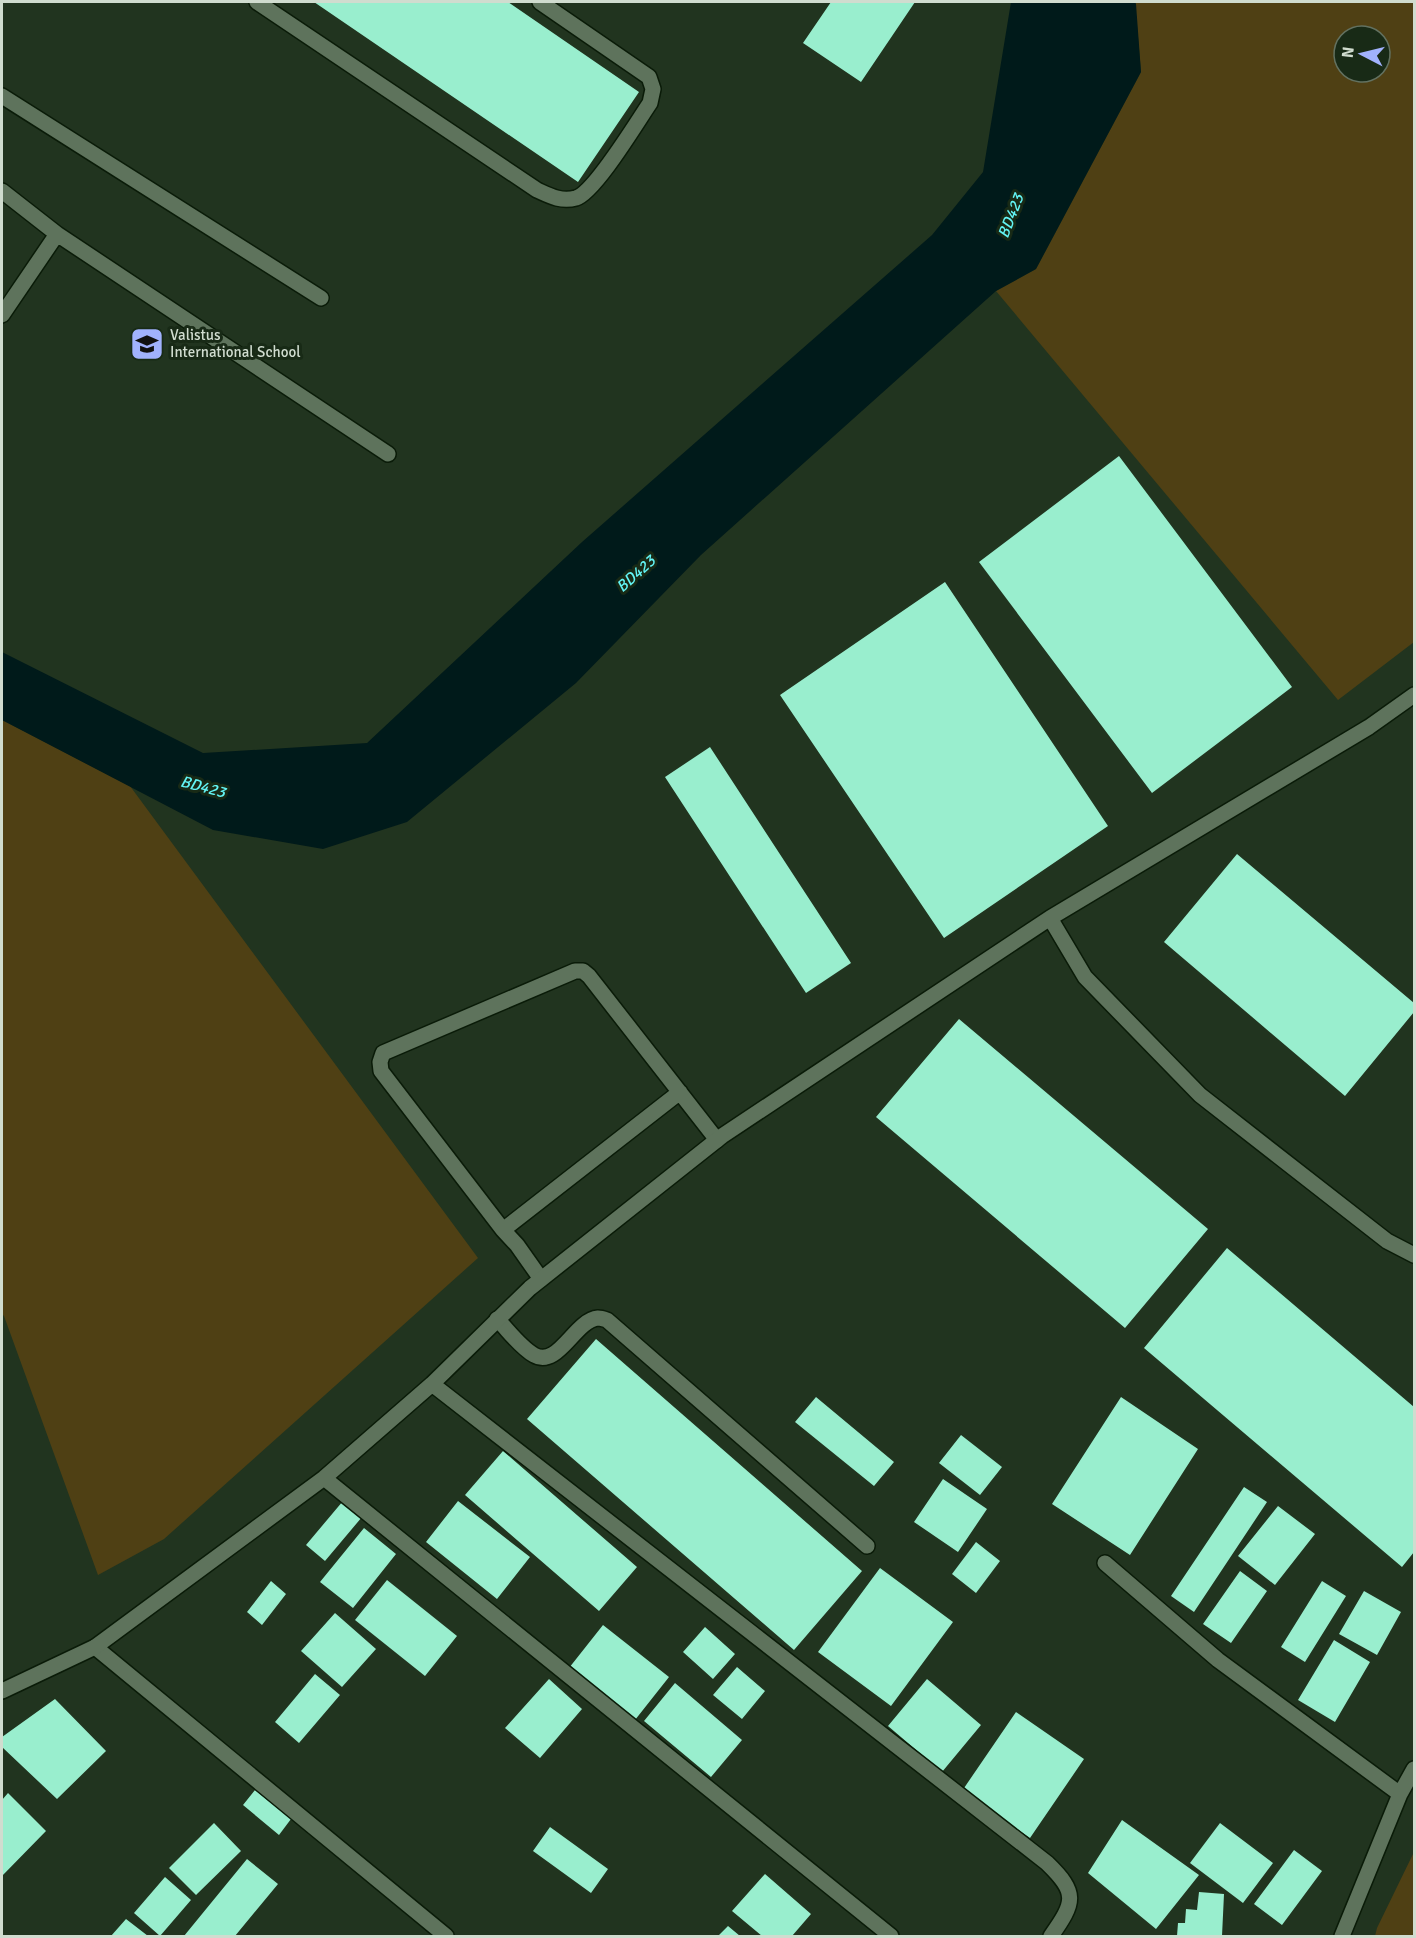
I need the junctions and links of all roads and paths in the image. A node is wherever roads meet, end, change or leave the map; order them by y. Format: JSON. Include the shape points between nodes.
{"nodes":[{"id":1,"x":257,"y":2,"type":"edge"},
{"id":2,"x":540,"y":2,"type":"edge"},
{"id":3,"x":2,"y":96,"type":"edge"},
{"id":4,"x":2,"y":191,"type":"edge"},
{"id":5,"x":57,"y":234,"type":"junction"},
{"id":6,"x":321,"y":297,"type":"dead end"},
{"id":7,"x":2,"y":315,"type":"edge"},
{"id":8,"x":388,"y":453,"type":"dead end"},
{"id":9,"x":1414,"y":694,"type":"edge"},
{"id":10,"x":1050,"y":918,"type":"junction"},
{"id":11,"x":680,"y":1092,"type":"junction"},
{"id":12,"x":717,"y":1140,"type":"junction"},
{"id":13,"x":503,"y":1230,"type":"junction"},
{"id":14,"x":1414,"y":1255,"type":"edge"},
{"id":15,"x":541,"y":1279,"type":"junction"},
{"id":16,"x":497,"y":1319,"type":"junction"},
{"id":17,"x":432,"y":1384,"type":"junction"},
{"id":18,"x":324,"y":1478,"type":"junction"},
{"id":19,"x":867,"y":1546,"type":"dead end"},
{"id":20,"x":1105,"y":1563,"type":"dead end"},
{"id":21,"x":95,"y":1647,"type":"junction"},
{"id":22,"x":2,"y":1691,"type":"edge"},
{"id":23,"x":1414,"y":1769,"type":"edge"},
{"id":24,"x":1400,"y":1794,"type":"junction"},
{"id":25,"x":446,"y":1936,"type":"edge"},
{"id":26,"x":891,"y":1936,"type":"edge"},
{"id":27,"x":1051,"y":1936,"type":"edge"},
{"id":28,"x":1342,"y":1936,"type":"edge"}],
"edges":[{"from":1,"to":2,"type":"street","via":[[537,190],[564,200],[579,197],[600,177],[650,103],[652,89],[649,77]]},
{"from":3,"to":6,"type":"street"},
{"from":4,"to":5,"type":"street"},
{"from":5,"to":7,"type":"street"},
{"from":5,"to":8,"type":"street"},
{"from":9,"to":10,"type":"street","via":[[1370,727]]},
{"from":10,"to":12,"type":"street"},
{"from":10,"to":14,"type":"street","via":[[1085,977],[1200,1095],[1387,1241]]},
{"from":11,"to":12,"type":"street"},
{"from":11,"to":13,"type":"street"},
{"from":11,"to":13,"type":"street","via":[[583,971],[575,971],[383,1053],[381,1071]]},
{"from":12,"to":15,"type":"street"},
{"from":13,"to":15,"type":"street"},
{"from":15,"to":16,"type":"street"},
{"from":16,"to":17,"type":"street"},
{"from":16,"to":19,"type":"street","via":[[531,1354],[540,1358],[549,1358],[587,1323],[598,1318],[607,1320]]},
{"from":17,"to":18,"type":"street"},
{"from":17,"to":27,"type":"street","via":[[1047,1863],[1063,1878],[1070,1893],[1066,1916]]},
{"from":18,"to":21,"type":"street"},
{"from":18,"to":26,"type":"street"},
{"from":20,"to":24,"type":"street","via":[[1218,1660]]},
{"from":21,"to":22,"type":"street"},
{"from":21,"to":25,"type":"street"},
{"from":23,"to":24,"type":"street"},
{"from":24,"to":28,"type":"street"}]}
